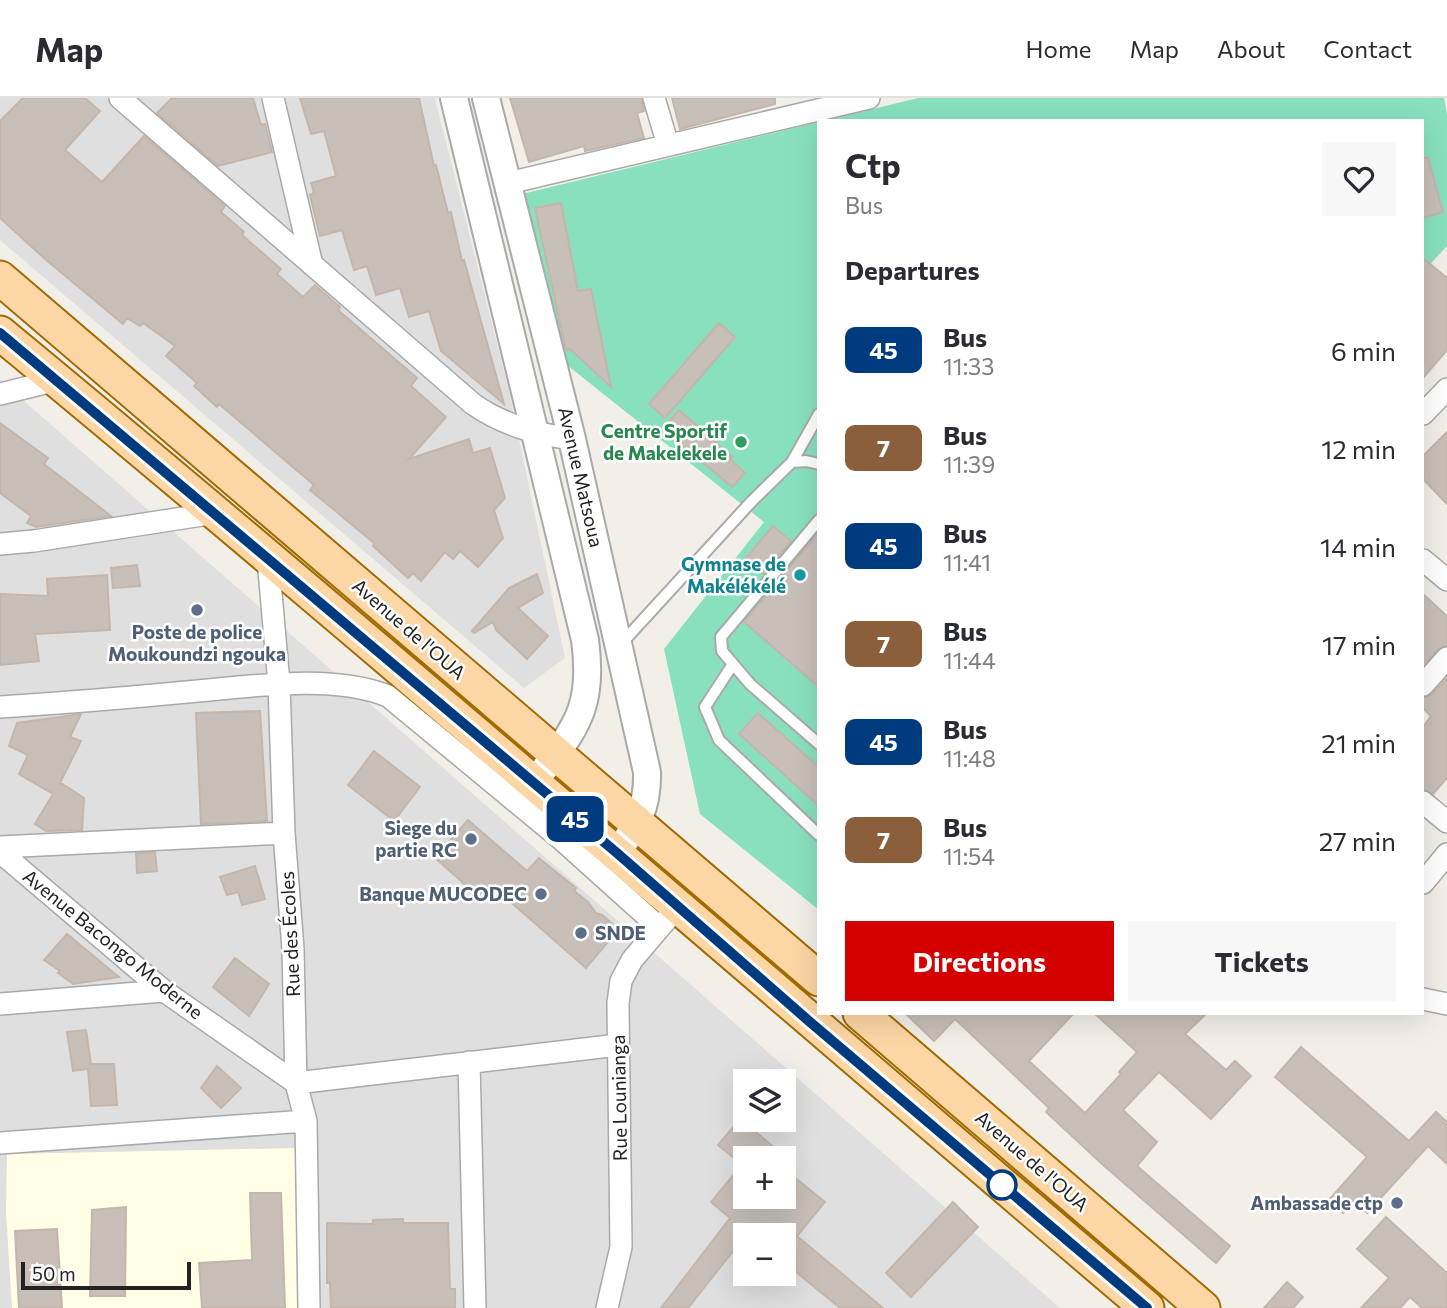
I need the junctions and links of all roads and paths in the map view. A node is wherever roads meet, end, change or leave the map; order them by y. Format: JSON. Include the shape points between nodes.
{"nodes":[{"id":1,"x":120,"y":98,"type":"edge"},
{"id":2,"x":273,"y":98,"type":"edge"},
{"id":3,"x":454,"y":98,"type":"edge"},
{"id":4,"x":486,"y":98,"type":"edge"},
{"id":5,"x":654,"y":98,"type":"edge"},
{"id":6,"x":869,"y":98,"type":"edge"},
{"id":7,"x":823,"y":104,"type":"edge"},
{"id":8,"x":668,"y":145,"type":"junction"},
{"id":9,"x":508,"y":183,"type":"junction"},
{"id":10,"x":311,"y":261,"type":"junction"},
{"id":11,"x":0,"y":278,"type":"edge"},
{"id":12,"x":0,"y":333,"type":"edge"},
{"id":13,"x":57,"y":380,"type":"junction"},
{"id":14,"x":1447,"y":389,"type":"edge"},
{"id":15,"x":0,"y":394,"type":"edge"},
{"id":16,"x":1424,"y":413,"type":"edge"},
{"id":17,"x":817,"y":418,"type":"edge"},
{"id":18,"x":536,"y":434,"type":"junction"},
{"id":19,"x":572,"y":439,"type":"junction"},
{"id":20,"x":792,"y":462,"type":"junction"},
{"id":21,"x":817,"y":464,"type":"edge"},
{"id":22,"x":215,"y":513,"type":"junction"},
{"id":23,"x":817,"y":522,"type":"edge"},
{"id":24,"x":0,"y":544,"type":"edge"},
{"id":25,"x":268,"y":559,"type":"junction"},
{"id":26,"x":620,"y":645,"type":"junction"},
{"id":27,"x":1447,"y":658,"type":"edge"},
{"id":28,"x":733,"y":664,"type":"junction"},
{"id":29,"x":279,"y":684,"type":"junction"},
{"id":30,"x":1424,"y":684,"type":"edge"},
{"id":31,"x":397,"y":686,"type":"junction"},
{"id":32,"x":0,"y":707,"type":"edge"},
{"id":33,"x":817,"y":742,"type":"edge"},
{"id":34,"x":555,"y":755,"type":"junction"},
{"id":35,"x":533,"y":783,"type":"junction"},
{"id":36,"x":1424,"y":803,"type":"edge"},
{"id":37,"x":638,"y":822,"type":"junction"},
{"id":38,"x":1447,"y":822,"type":"edge"},
{"id":39,"x":569,"y":830,"type":"junction"},
{"id":40,"x":284,"y":833,"type":"junction"},
{"id":41,"x":817,"y":833,"type":"edge"},
{"id":42,"x":0,"y":849,"type":"edge"},
{"id":43,"x":617,"y":853,"type":"junction"},
{"id":44,"x":1447,"y":854,"type":"edge"},
{"id":45,"x":1424,"y":882,"type":"edge"},
{"id":46,"x":668,"y":917,"type":"junction"},
{"id":47,"x":817,"y":977,"type":"edge"},
{"id":48,"x":164,"y":991,"type":"junction"},
{"id":49,"x":1424,"y":999,"type":"edge"},
{"id":50,"x":0,"y":1004,"type":"edge"},
{"id":51,"x":1447,"y":1004,"type":"edge"},
{"id":52,"x":870,"y":1016,"type":"edge"},
{"id":53,"x":618,"y":1045,"type":"junction"},
{"id":54,"x":469,"y":1062,"type":"junction"},
{"id":55,"x":296,"y":1083,"type":"junction"},
{"id":56,"x":306,"y":1121,"type":"junction"},
{"id":57,"x":0,"y":1143,"type":"edge"},
{"id":58,"x":309,"y":1308,"type":"edge"},
{"id":59,"x":475,"y":1308,"type":"edge"},
{"id":60,"x":607,"y":1308,"type":"edge"},
{"id":61,"x":1147,"y":1308,"type":"edge"},
{"id":62,"x":1203,"y":1308,"type":"edge"}],
"edges":[{"from":1,"to":10,"type":"street"},
{"from":2,"to":10,"type":"street"},
{"from":3,"to":18,"type":"street","name":"Avenue Matsoua"},
{"from":4,"to":9,"type":"street","name":"Avenue Matsoua"},
{"from":5,"to":8,"type":"street"},
{"from":6,"to":7,"type":"street"},
{"from":7,"to":8,"type":"street"},
{"from":8,"to":9,"type":"street"},
{"from":9,"to":19,"type":"street","name":"Avenue Matsoua"},
{"from":10,"to":18,"type":"street","via":[[473,404]]},
{"from":11,"to":34,"type":"main road","name":"Avenue de l'OUA"},
{"from":12,"to":13,"type":"main road","name":"Avenue de l'OUA"},
{"from":13,"to":15,"type":"street"},
{"from":13,"to":22,"type":"main road","name":"Avenue de l'OUA"},
{"from":14,"to":16,"type":"street"},
{"from":17,"to":20,"type":"lane"},
{"from":18,"to":19,"type":"street"},
{"from":18,"to":34,"type":"street","name":"Avenue Matsoua","via":[[588,662],[584,706]]},
{"from":19,"to":26,"type":"street","name":"Avenue Matsoua"},
{"from":20,"to":21,"type":"lane"},
{"from":20,"to":26,"type":"lane"},
{"from":22,"to":24,"type":"street"},
{"from":22,"to":25,"type":"main road","name":"Avenue de l'OUA"},
{"from":23,"to":28,"type":"lane","via":[[721,637],[722,651]]},
{"from":25,"to":29,"type":"street","name":"Rue des Écoles"},
{"from":25,"to":31,"type":"main road","name":"Avenue de l'OUA"},
{"from":26,"to":37,"type":"street","name":"Avenue Matsoua","via":[[647,772]]},
{"from":27,"to":30,"type":"street"},
{"from":28,"to":33,"type":"lane"},
{"from":28,"to":41,"type":"lane","via":[[705,707],[719,740]]},
{"from":29,"to":31,"type":"street"},
{"from":29,"to":32,"type":"street"},
{"from":29,"to":40,"type":"street","name":"Rue des Écoles"},
{"from":31,"to":35,"type":"main road","name":"Avenue de l'OUA"},
{"from":31,"to":39,"type":"street"},
{"from":34,"to":35,"type":"street","name":"Avenue Matsoua"},
{"from":34,"to":37,"type":"main road","name":"Avenue de l'OUA"},
{"from":35,"to":39,"type":"main road","name":"Avenue de l'OUA"},
{"from":36,"to":38,"type":"street"},
{"from":37,"to":43,"type":"street","name":"Avenue Matsoua"},
{"from":37,"to":47,"type":"main road","name":"Avenue de l'OUA"},
{"from":39,"to":43,"type":"main road","name":"Avenue de l'OUA"},
{"from":39,"to":46,"type":"street"},
{"from":40,"to":42,"type":"street"},
{"from":40,"to":55,"type":"street","name":"Rue des Écoles"},
{"from":42,"to":48,"type":"street","name":"Avenue Bacongo Moderne"},
{"from":43,"to":46,"type":"main road","name":"Avenue de l'OUA"},
{"from":44,"to":45,"type":"street"},
{"from":46,"to":53,"type":"street","name":"Rue Lounianga","via":[[632,960],[621,981]]},
{"from":46,"to":61,"type":"main road","name":"Avenue de l'OUA"},
{"from":48,"to":50,"type":"street"},
{"from":48,"to":55,"type":"street","name":"Avenue Bacongo Moderne"},
{"from":49,"to":51,"type":"street"},
{"from":52,"to":62,"type":"main road","name":"Avenue de l'OUA"},
{"from":53,"to":54,"type":"street"},
{"from":53,"to":60,"type":"street","name":"Rue Lounianga","via":[[621,1247]]},
{"from":54,"to":55,"type":"street"},
{"from":54,"to":59,"type":"street"},
{"from":55,"to":56,"type":"street","name":"Rue des Écoles"},
{"from":56,"to":57,"type":"street"},
{"from":56,"to":58,"type":"street","name":"Rue des Écoles"}]}
